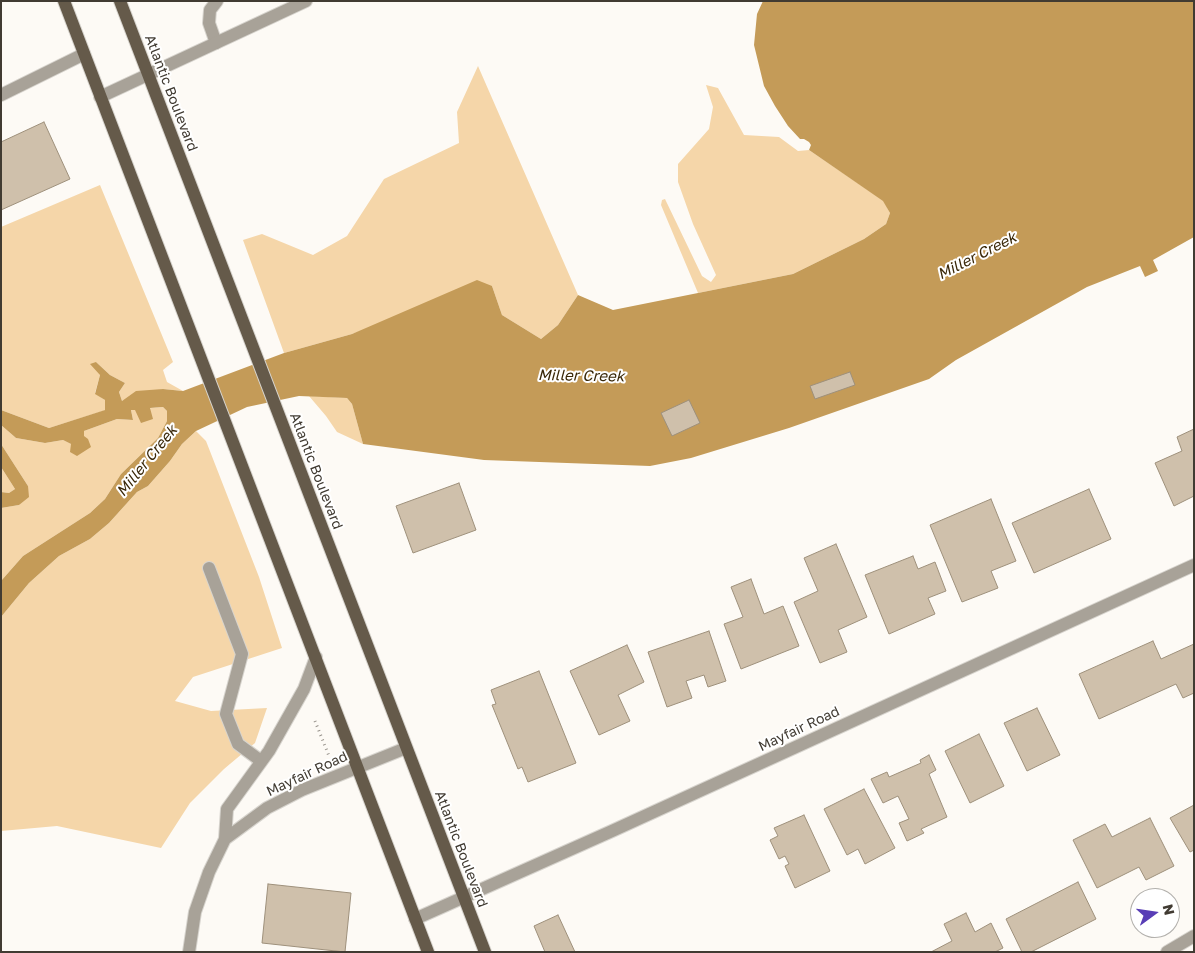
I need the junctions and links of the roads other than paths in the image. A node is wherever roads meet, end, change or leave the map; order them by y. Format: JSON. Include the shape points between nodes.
{"nodes":[{"id":1,"x":64,"y":1,"type":"edge"},
{"id":2,"x":120,"y":1,"type":"edge"},
{"id":3,"x":217,"y":1,"type":"edge"},
{"id":4,"x":306,"y":1,"type":"edge"},
{"id":5,"x":216,"y":43,"type":"junction"},
{"id":6,"x":84,"y":54,"type":"junction"},
{"id":7,"x":148,"y":75,"type":"junction"},
{"id":8,"x":1,"y":96,"type":"edge"},
{"id":9,"x":100,"y":97,"type":"junction"},
{"id":10,"x":1194,"y":565,"type":"edge"},
{"id":11,"x":209,"y":568,"type":"dead end"},
{"id":12,"x":316,"y":657,"type":"junction"},
{"id":13,"x":406,"y":748,"type":"junction"},
{"id":14,"x":261,"y":761,"type":"junction"},
{"id":15,"x":358,"y":767,"type":"junction"},
{"id":16,"x":225,"y":839,"type":"junction"},
{"id":17,"x":464,"y":897,"type":"junction"},
{"id":18,"x":415,"y":919,"type":"junction"},
{"id":19,"x":1194,"y":936,"type":"edge"},
{"id":20,"x":189,"y":952,"type":"edge"},
{"id":21,"x":428,"y":952,"type":"edge"},
{"id":22,"x":485,"y":952,"type":"edge"},
{"id":23,"x":1167,"y":952,"type":"edge"}],
"edges":[{"from":1,"to":6,"type":"main road"},
{"from":2,"to":7,"type":"main road","name":"Atlantic Boulevard"},
{"from":3,"to":5,"type":"street","via":[[210,10],[209,23]]},
{"from":4,"to":5,"type":"street"},
{"from":5,"to":7,"type":"street"},
{"from":6,"to":8,"type":"street"},
{"from":6,"to":9,"type":"main road"},
{"from":7,"to":9,"type":"street"},
{"from":7,"to":13,"type":"main road","name":"Atlantic Boulevard"},
{"from":9,"to":12,"type":"main road"},
{"from":10,"to":17,"type":"street","name":"Mayfair Road"},
{"from":11,"to":14,"type":"street","via":[[242,654],[226,714],[238,744]]},
{"from":12,"to":14,"type":"street","via":[[304,689]]},
{"from":12,"to":15,"type":"main road"},
{"from":13,"to":15,"type":"street","name":"Mayfair Road"},
{"from":13,"to":17,"type":"main road","name":"Atlantic Boulevard"},
{"from":14,"to":16,"type":"street","via":[[227,809]]},
{"from":15,"to":16,"type":"street","name":"Mayfair Road","via":[[267,808]]},
{"from":15,"to":18,"type":"main road"},
{"from":16,"to":20,"type":"street","name":"Mayfair Road","via":[[195,912]]},
{"from":17,"to":18,"type":"street","name":"Mayfair Road"},
{"from":17,"to":22,"type":"main road","name":"Atlantic Boulevard"},
{"from":18,"to":21,"type":"main road"},
{"from":19,"to":23,"type":"street"}]}
